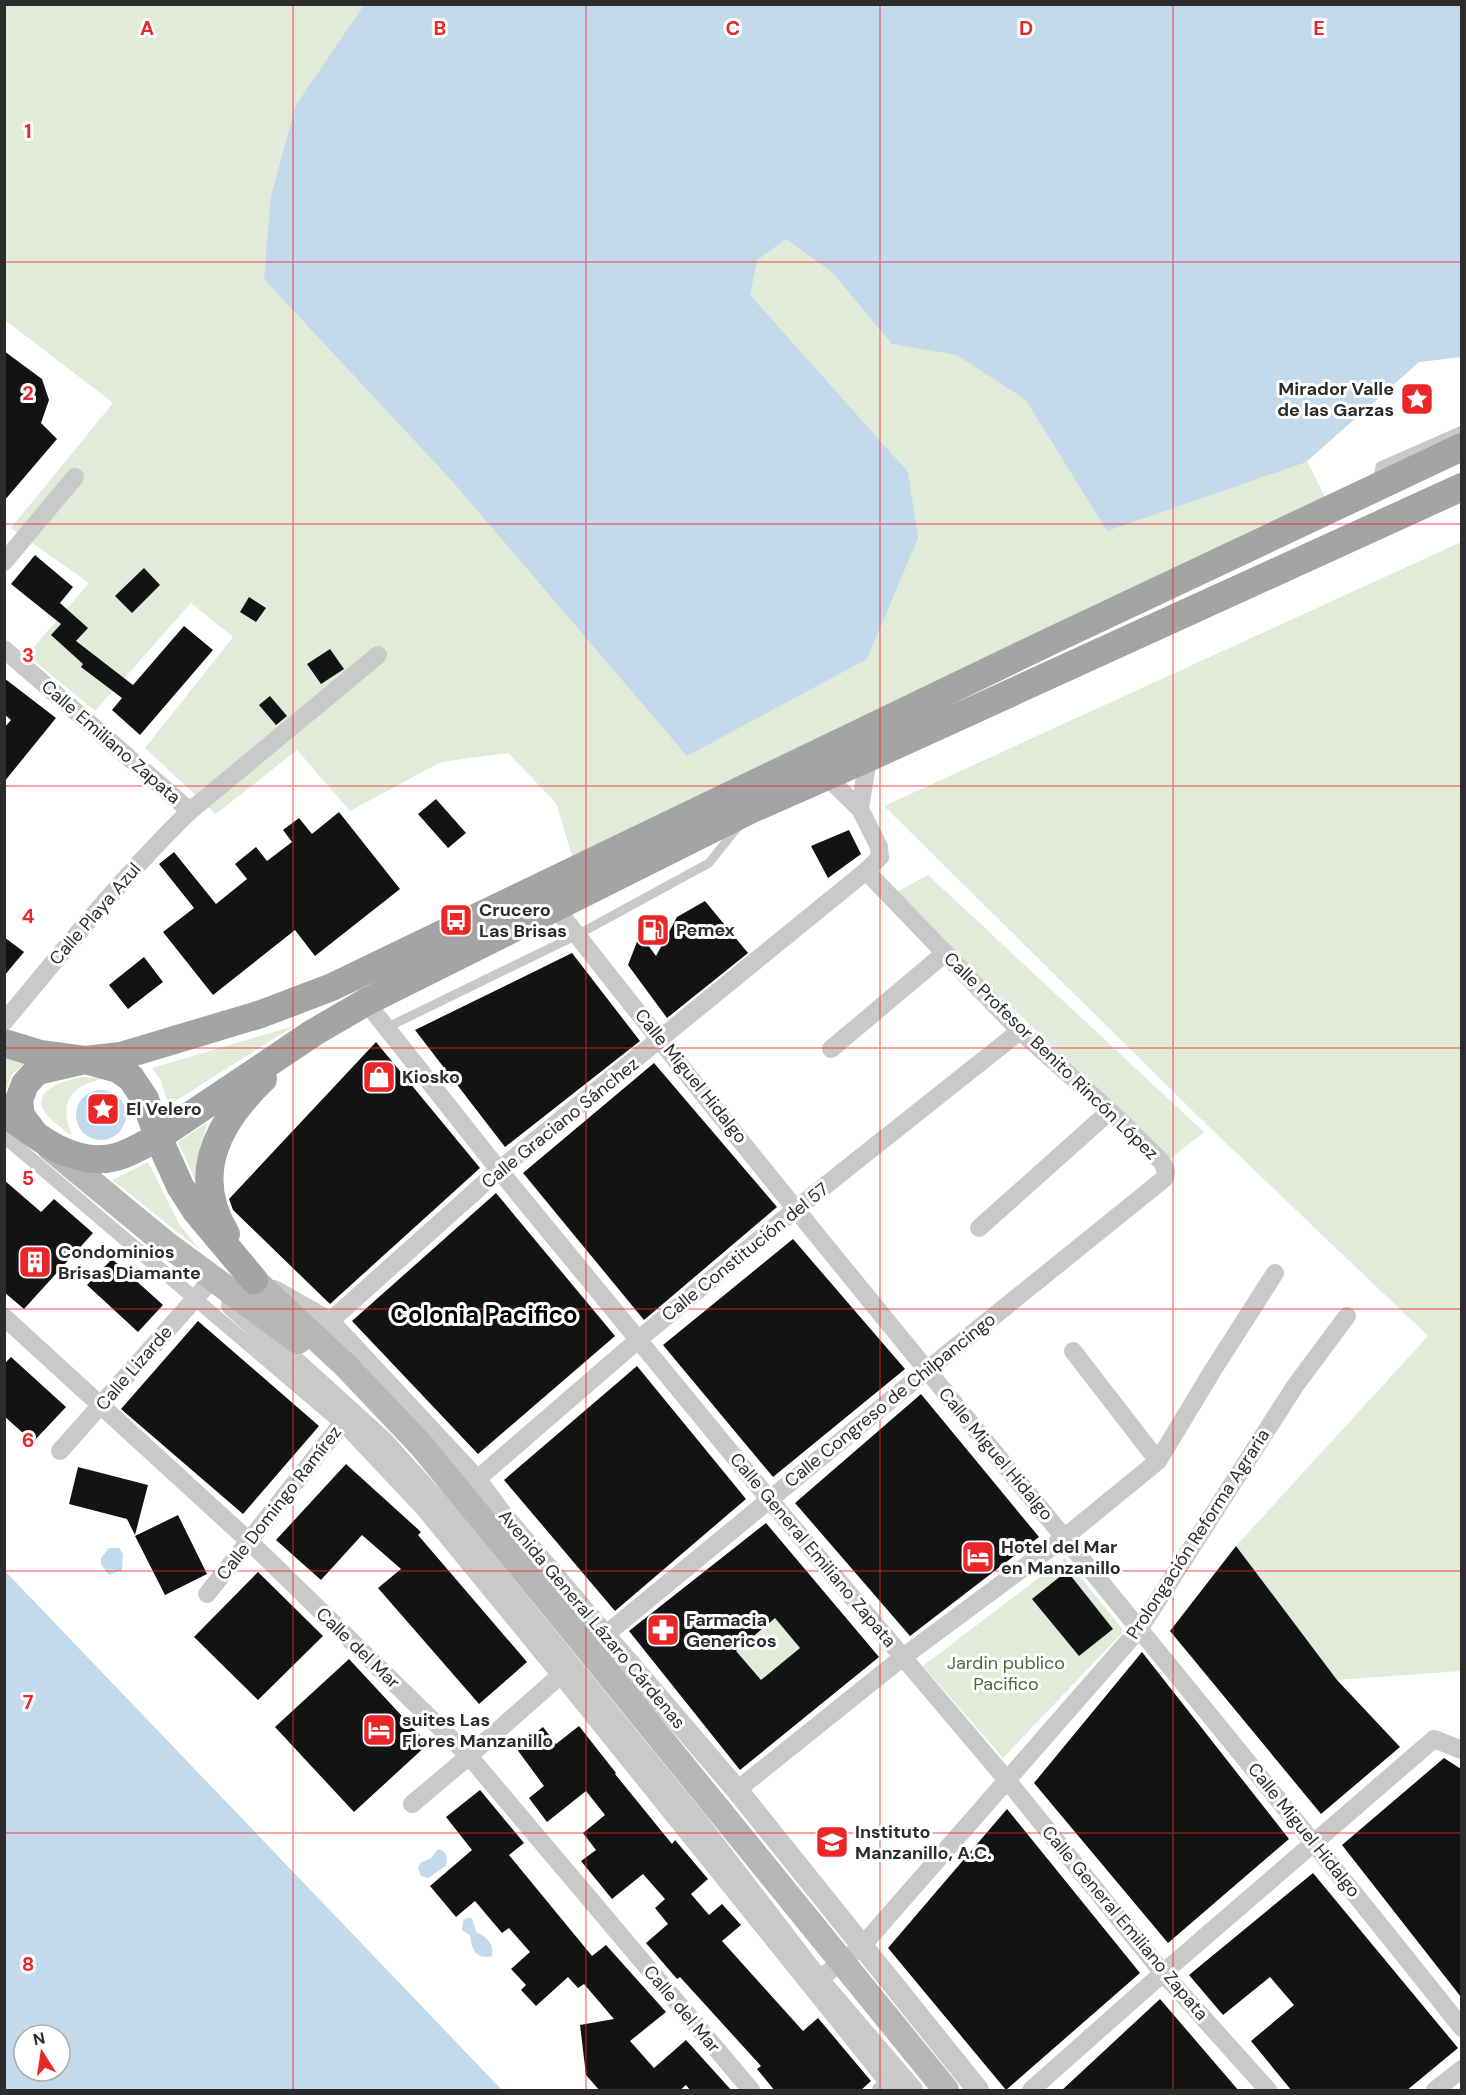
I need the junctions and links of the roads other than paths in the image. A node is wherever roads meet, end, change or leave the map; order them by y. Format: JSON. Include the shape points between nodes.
{"nodes":[{"id":1,"x":1461,"y":430,"type":"edge"},
{"id":2,"x":1461,"y":447,"type":"edge"},
{"id":3,"x":75,"y":477,"type":"dead end"},
{"id":4,"x":1461,"y":487,"type":"edge"},
{"id":5,"x":1376,"y":488,"type":"junction"},
{"id":6,"x":4,"y":562,"type":"edge"},
{"id":7,"x":4,"y":649,"type":"edge"},
{"id":8,"x":378,"y":655,"type":"dead end"},
{"id":9,"x":868,"y":758,"type":"junction"},
{"id":10,"x":825,"y":775,"type":"junction"},
{"id":11,"x":752,"y":809,"type":"junction"},
{"id":12,"x":860,"y":809,"type":"junction"},
{"id":13,"x":190,"y":811,"type":"junction"},
{"id":14,"x":866,"y":871,"type":"junction"},
{"id":15,"x":555,"y":907,"type":"junction"},
{"id":16,"x":577,"y":935,"type":"junction"},
{"id":17,"x":944,"y":954,"type":"junction"},
{"id":18,"x":366,"y":1002,"type":"junction"},
{"id":19,"x":4,"y":1022,"type":"edge"},
{"id":20,"x":388,"y":1027,"type":"junction"},
{"id":21,"x":1020,"y":1031,"type":"junction"},
{"id":22,"x":312,"y":1033,"type":"junction"},
{"id":23,"x":4,"y":1035,"type":"edge"},
{"id":24,"x":661,"y":1040,"type":"junction"},
{"id":25,"x":4,"y":1043,"type":"edge"},
{"id":26,"x":831,"y":1049,"type":"dead end"},
{"id":27,"x":86,"y":1060,"type":"junction"},
{"id":28,"x":1110,"y":1111,"type":"junction"},
{"id":29,"x":4,"y":1112,"type":"edge"},
{"id":30,"x":4,"y":1136,"type":"edge"},
{"id":31,"x":158,"y":1137,"type":"junction"},
{"id":32,"x":38,"y":1138,"type":"junction"},
{"id":33,"x":1162,"y":1162,"type":"joint"},
{"id":34,"x":499,"y":1170,"type":"junction"},
{"id":35,"x":797,"y":1208,"type":"junction"},
{"id":36,"x":980,"y":1228,"type":"dead end"},
{"id":37,"x":165,"y":1243,"type":"junction"},
{"id":38,"x":1275,"y":1273,"type":"dead end"},
{"id":39,"x":254,"y":1280,"type":"junction"},
{"id":40,"x":202,"y":1291,"type":"junction"},
{"id":41,"x":1347,"y":1316,"type":"dead end"},
{"id":42,"x":4,"y":1317,"type":"edge"},
{"id":43,"x":329,"y":1322,"type":"junction"},
{"id":44,"x":638,"y":1340,"type":"junction"},
{"id":45,"x":1072,"y":1351,"type":"dead end"},
{"id":46,"x":346,"y":1366,"type":"junction"},
{"id":47,"x":927,"y":1370,"type":"junction"},
{"id":48,"x":100,"y":1406,"type":"junction"},
{"id":49,"x":347,"y":1418,"type":"junction"},
{"id":50,"x":60,"y":1451,"type":"dead end"},
{"id":51,"x":1158,"y":1461,"type":"junction"},
{"id":52,"x":476,"y":1480,"type":"junction"},
{"id":53,"x":769,"y":1499,"type":"junction"},
{"id":54,"x":1065,"y":1537,"type":"junction"},
{"id":55,"x":250,"y":1542,"type":"junction"},
{"id":56,"x":207,"y":1594,"type":"dead end"},
{"id":57,"x":1140,"y":1628,"type":"junction"},
{"id":58,"x":605,"y":1635,"type":"junction"},
{"id":59,"x":903,"y":1657,"type":"junction"},
{"id":60,"x":565,"y":1671,"type":"junction"},
{"id":61,"x":1461,"y":1750,"type":"edge"},
{"id":62,"x":470,"y":1756,"type":"junction"},
{"id":63,"x":1007,"y":1780,"type":"junction"},
{"id":64,"x":737,"y":1790,"type":"junction"},
{"id":65,"x":412,"y":1804,"type":"dead end"},
{"id":66,"x":1314,"y":1842,"type":"junction"},
{"id":67,"x":862,"y":1946,"type":"junction"},
{"id":68,"x":842,"y":1964,"type":"junction"},
{"id":69,"x":1163,"y":1973,"type":"junction"},
{"id":70,"x":818,"y":1980,"type":"junction"},
{"id":71,"x":1461,"y":2028,"type":"edge"},
{"id":72,"x":1460,"y":2074,"type":"edge"},
{"id":73,"x":894,"y":2086,"type":"edge"},
{"id":74,"x":751,"y":2091,"type":"edge"},
{"id":75,"x":946,"y":2091,"type":"edge"},
{"id":76,"x":978,"y":2091,"type":"edge"},
{"id":77,"x":1031,"y":2091,"type":"edge"},
{"id":78,"x":1268,"y":2091,"type":"edge"},
{"id":79,"x":1435,"y":2091,"type":"edge"}],
"edges":[{"from":1,"to":5,"type":"lane","via":[[1380,466]]},
{"from":2,"to":5,"type":"main road"},
{"from":3,"to":6,"type":"street"},
{"from":4,"to":9,"type":"main road"},
{"from":5,"to":27,"type":"main road","via":[[332,987],[261,1014],[121,1056]]},
{"from":7,"to":13,"type":"street","name":"Calle Emiliano Zapata"},
{"from":8,"to":13,"type":"street","name":"Calle Playa Azul"},
{"from":9,"to":10,"type":"main road"},
{"from":9,"to":12,"type":"street"},
{"from":10,"to":11,"type":"main road"},
{"from":10,"to":12,"type":"street"},
{"from":11,"to":15,"type":"main road"},
{"from":11,"to":16,"type":"lane","via":[[709,862]]},
{"from":12,"to":14,"type":"street","name":"Calle Graciano Sánchez","via":[[880,857]]},
{"from":13,"to":19,"type":"street","name":"Calle Playa Azul","via":[[114,890]]},
{"from":14,"to":17,"type":"street","name":"Calle Profesor Benito Rincón López"},
{"from":14,"to":24,"type":"street","name":"Calle Graciano Sánchez"},
{"from":15,"to":16,"type":"street","name":"Calle Miguel Hidalgo"},
{"from":15,"to":18,"type":"main road"},
{"from":16,"to":20,"type":"lane"},
{"from":16,"to":24,"type":"street","name":"Calle Miguel Hidalgo"},
{"from":17,"to":21,"type":"street","name":"Calle Profesor Benito Rincón López"},
{"from":17,"to":26,"type":"street"},
{"from":18,"to":20,"type":"street","name":"Calle General Emiliano Zapata"},
{"from":18,"to":22,"type":"main road"},
{"from":20,"to":34,"type":"street","name":"Calle General Emiliano Zapata"},
{"from":21,"to":28,"type":"street","name":"Calle Profesor Benito Rincón López"},
{"from":21,"to":35,"type":"street","name":"Calle Constitución del 57"},
{"from":22,"to":31,"type":"main road"},
{"from":22,"to":39,"type":"main road","via":[[234,1110],[211,1156],[209,1180],[215,1216]]},
{"from":23,"to":27,"type":"main road"},
{"from":24,"to":34,"type":"street","name":"Calle Graciano Sánchez"},
{"from":24,"to":35,"type":"street","name":"Calle Miguel Hidalgo"},
{"from":25,"to":27,"type":"main road","via":[[40,1054]]},
{"from":27,"to":31,"type":"main road","via":[[118,1069],[130,1078],[145,1099]]},
{"from":27,"to":32,"type":"main road","via":[[37,1071],[25,1084],[19,1100],[21,1116]]},
{"from":28,"to":33,"type":"street","name":"Calle Profesor Benito Rincón López"},
{"from":28,"to":36,"type":"street"},
{"from":29,"to":32,"type":"main road"},
{"from":30,"to":40,"type":"street"},
{"from":31,"to":32,"type":"main road","via":[[117,1157],[98,1160],[79,1157]]},
{"from":31,"to":39,"type":"main road","via":[[196,1211]]},
{"from":32,"to":37,"type":"main road","name":"Avenida General Lázaro Cárdenas"},
{"from":33,"to":47,"type":"street","name":"Calle Congreso de Chilpancingo","via":[[1165,1178]]},
{"from":34,"to":43,"type":"street","name":"Calle Graciano Sánchez"},
{"from":34,"to":44,"type":"street","name":"Calle General Emiliano Zapata"},
{"from":35,"to":44,"type":"street","name":"Calle Constitución del 57"},
{"from":35,"to":47,"type":"street","name":"Calle Miguel Hidalgo"},
{"from":37,"to":40,"type":"street","name":"Avenida General Lázaro Cárdenas"},
{"from":37,"to":46,"type":"main road","name":"Avenida General Lázaro Cárdenas","via":[[312,1350]]},
{"from":38,"to":51,"type":"street"},
{"from":39,"to":43,"type":"street","name":"Avenida General Lázaro Cárdenas"},
{"from":39,"to":46,"type":"main road","name":"Avenida General Lázaro Cárdenas"},
{"from":40,"to":48,"type":"street","name":"Calle Lizarde"},
{"from":40,"to":49,"type":"street","name":"Avenida General Lázaro Cárdenas"},
{"from":41,"to":57,"type":"street","name":"Prolongación Reforma Agraria","via":[[1295,1386]]},
{"from":42,"to":48,"type":"street","name":"Calle del Mar"},
{"from":43,"to":52,"type":"street","name":"Avenida General Lázaro Cárdenas"},
{"from":44,"to":52,"type":"street","name":"Calle Constitución del 57"},
{"from":44,"to":53,"type":"street","name":"Calle General Emiliano Zapata"},
{"from":45,"to":51,"type":"street"},
{"from":46,"to":68,"type":"main road","name":"Avenida General Lázaro Cárdenas","via":[[421,1445]]},
{"from":47,"to":53,"type":"street","name":"Calle Congreso de Chilpancingo"},
{"from":47,"to":54,"type":"street","name":"Calle Miguel Hidalgo"},
{"from":48,"to":50,"type":"street","name":"Calle Lizarde"},
{"from":48,"to":55,"type":"street","name":"Calle del Mar"},
{"from":49,"to":55,"type":"street","name":"Calle Domingo Ramírez"},
{"from":49,"to":60,"type":"street","name":"Avenida General Lázaro Cárdenas","via":[[384,1443],[436,1502]]},
{"from":51,"to":54,"type":"street"},
{"from":52,"to":58,"type":"street","name":"Avenida General Lázaro Cárdenas"},
{"from":53,"to":58,"type":"street","name":"Calle Congreso de Chilpancingo"},
{"from":53,"to":59,"type":"street","name":"Calle General Emiliano Zapata"},
{"from":54,"to":57,"type":"street","name":"Calle Miguel Hidalgo"},
{"from":54,"to":59,"type":"street"},
{"from":55,"to":56,"type":"street","name":"Calle Domingo Ramírez"},
{"from":55,"to":62,"type":"street","name":"Calle del Mar"},
{"from":57,"to":63,"type":"street","name":"Prolongación Reforma Agraria"},
{"from":57,"to":66,"type":"street","name":"Calle Miguel Hidalgo"},
{"from":58,"to":64,"type":"street","name":"Avenida General Lázaro Cárdenas"},
{"from":59,"to":63,"type":"street","name":"Calle General Emiliano Zapata"},
{"from":59,"to":64,"type":"street"},
{"from":60,"to":62,"type":"street"},
{"from":60,"to":70,"type":"street","name":"Avenida General Lázaro Cárdenas","via":[[697,1822]]},
{"from":60,"to":73,"type":"street"},
{"from":61,"to":66,"type":"street","via":[[1434,1739]]},
{"from":62,"to":65,"type":"street"},
{"from":62,"to":74,"type":"street","name":"Calle del Mar"},
{"from":63,"to":67,"type":"street","name":"Prolongación Reforma Agraria"},
{"from":63,"to":69,"type":"street","name":"Calle General Emiliano Zapata"},
{"from":64,"to":67,"type":"street","name":"Avenida General Lázaro Cárdenas"},
{"from":66,"to":69,"type":"street"},
{"from":66,"to":71,"type":"street","name":"Calle Miguel Hidalgo"},
{"from":67,"to":68,"type":"street","name":"Prolongación Reforma Agraria"},
{"from":67,"to":76,"type":"street","name":"Avenida General Lázaro Cárdenas"},
{"from":68,"to":70,"type":"street","name":"Prolongación Reforma Agraria"},
{"from":68,"to":75,"type":"main road","name":"Avenida General Lázaro Cárdenas"},
{"from":69,"to":77,"type":"street"},
{"from":69,"to":78,"type":"street","name":"Calle General Emiliano Zapata"},
{"from":70,"to":73,"type":"street","name":"Avenida General Lázaro Cárdenas"},
{"from":72,"to":79,"type":"street"}]}
